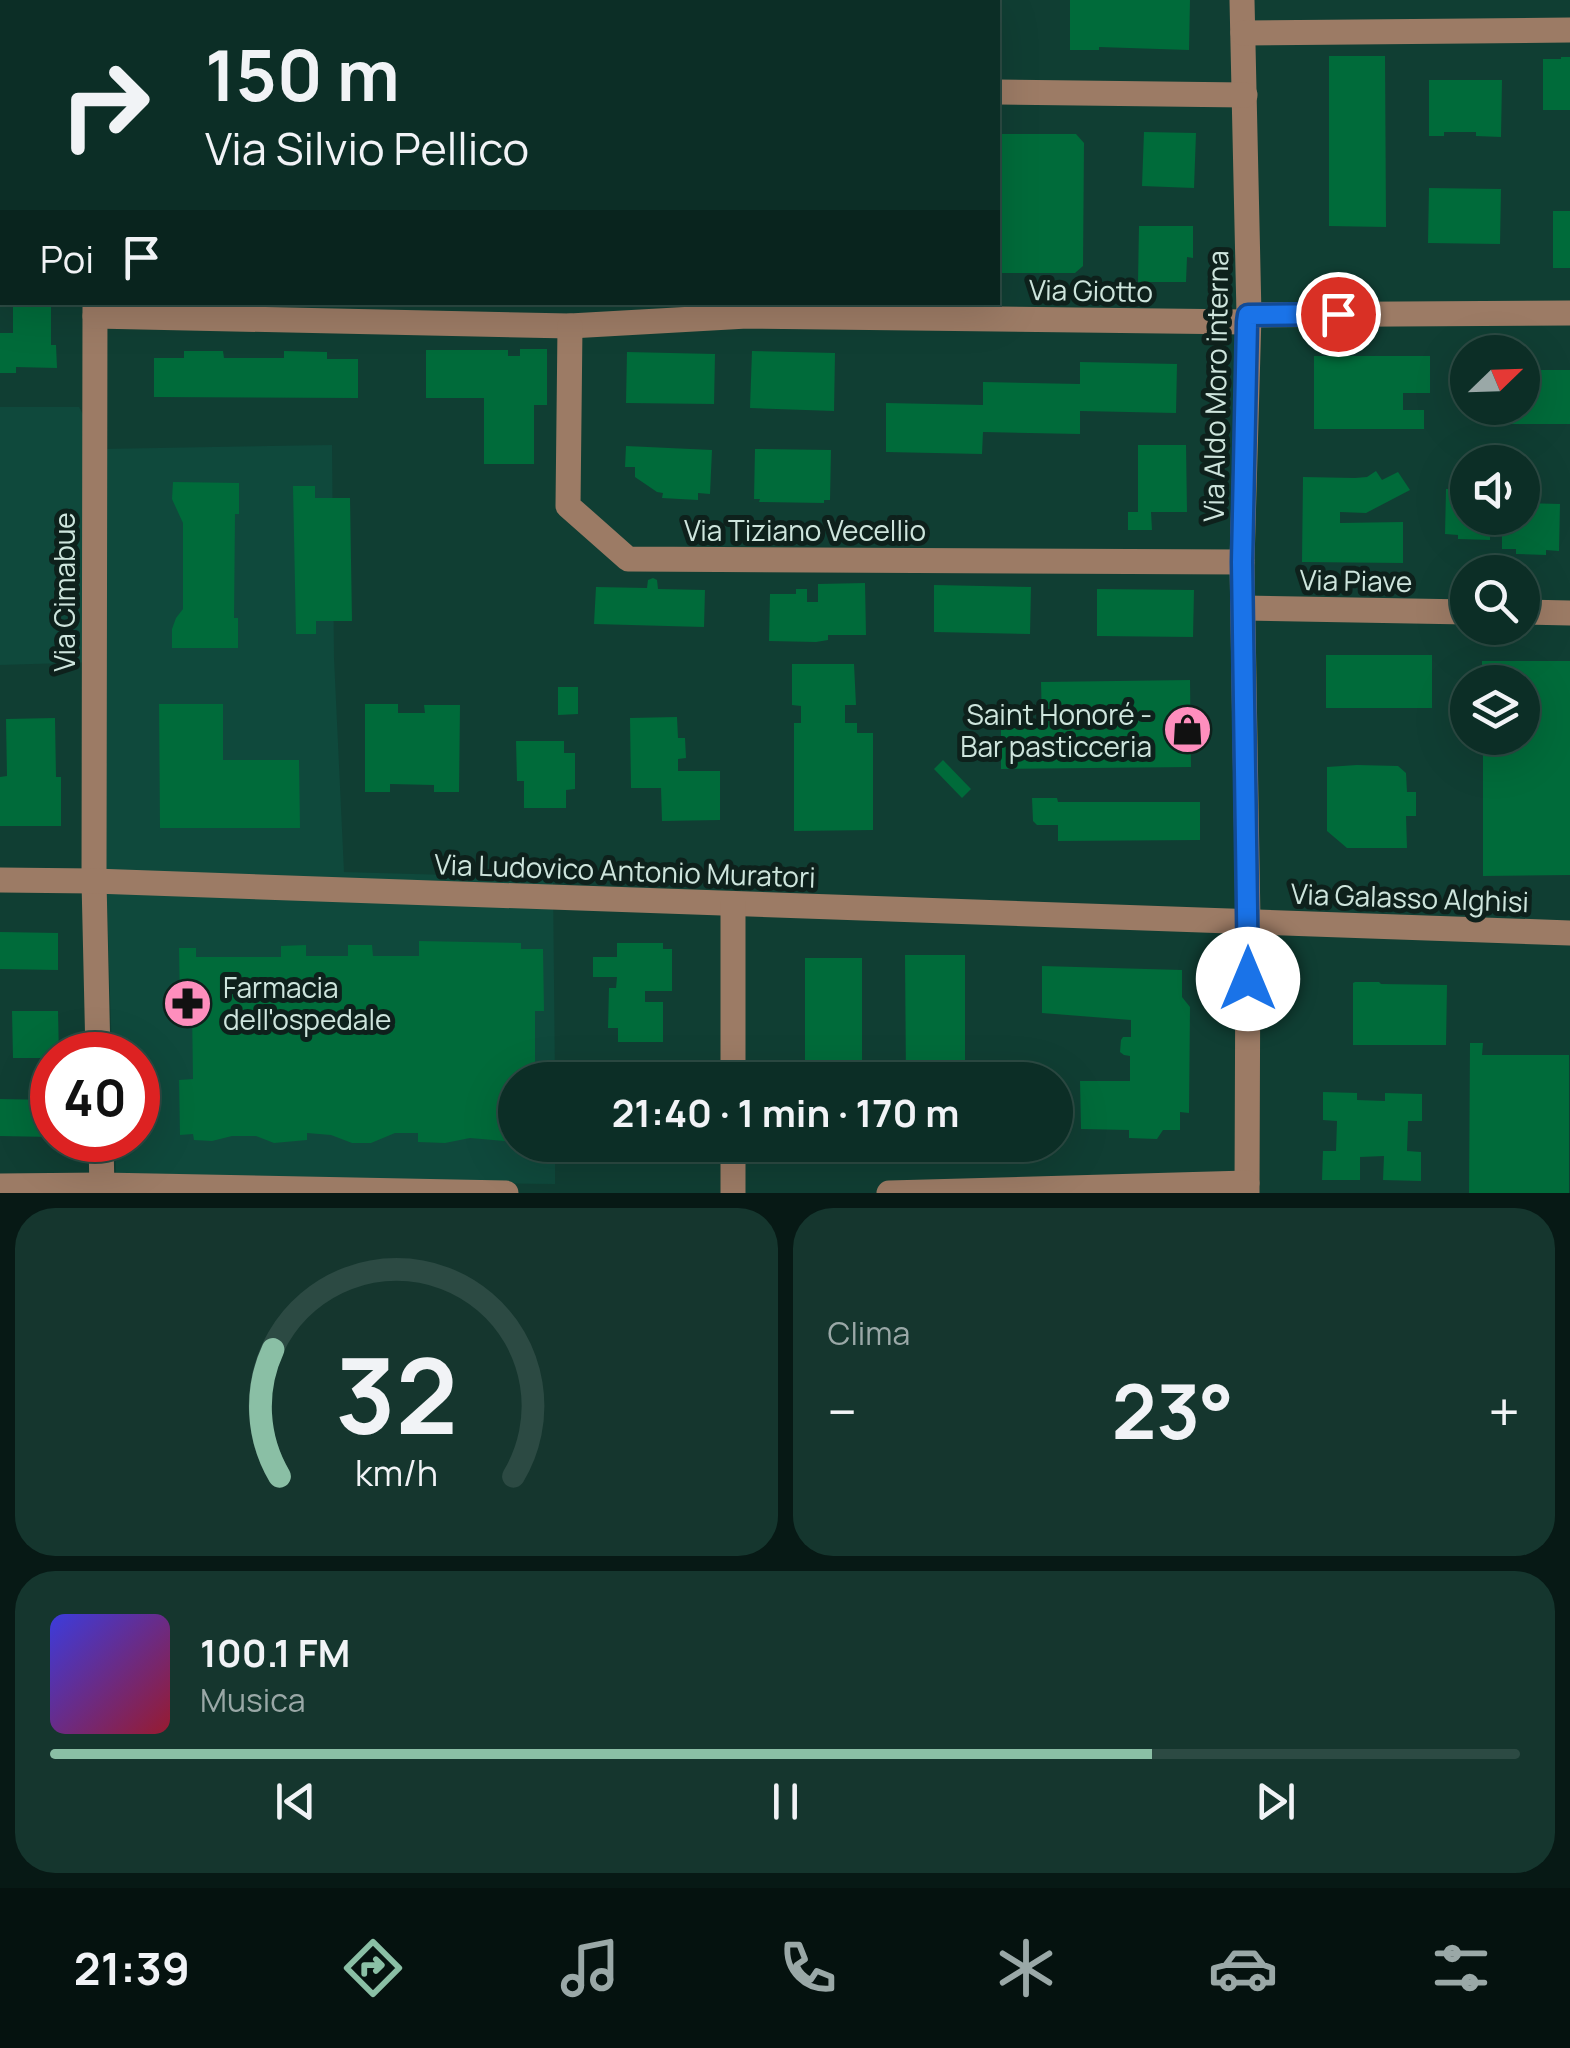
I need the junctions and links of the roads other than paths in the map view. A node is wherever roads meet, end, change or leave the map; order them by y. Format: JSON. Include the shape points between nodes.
{"nodes":[{"id":1,"x":1242,"y":0,"type":"edge"},
{"id":2,"x":1570,"y":30,"type":"edge"},
{"id":3,"x":1243,"y":33,"type":"junction"},
{"id":4,"x":1000,"y":92,"type":"edge"},
{"id":5,"x":1245,"y":95,"type":"junction"},
{"id":6,"x":95,"y":309,"type":"edge"},
{"id":7,"x":747,"y":309,"type":"edge"},
{"id":8,"x":1570,"y":313,"type":"edge"},
{"id":9,"x":1248,"y":318,"type":"junction"},
{"id":10,"x":570,"y":326,"type":"junction"},
{"id":11,"x":1242,"y":562,"type":"junction"},
{"id":12,"x":1244,"y":608,"type":"junction"},
{"id":13,"x":1450,"y":612,"type":"edge"},
{"id":14,"x":1540,"y":612,"type":"edge"},
{"id":15,"x":1570,"y":613,"type":"edge"},
{"id":16,"x":0,"y":880,"type":"edge"},
{"id":17,"x":94,"y":881,"type":"junction"},
{"id":18,"x":733,"y":904,"type":"junction"},
{"id":19,"x":1248,"y":920,"type":"junction"},
{"id":20,"x":1570,"y":934,"type":"edge"},
{"id":21,"x":97,"y":1032,"type":"edge"},
{"id":22,"x":733,"y":1062,"type":"edge"},
{"id":23,"x":101,"y":1162,"type":"edge"},
{"id":24,"x":733,"y":1162,"type":"edge"},
{"id":25,"x":0,"y":1186,"type":"edge"},
{"id":26,"x":1247,"y":1188,"type":"edge"},
{"id":27,"x":102,"y":1189,"type":"edge"},
{"id":28,"x":506,"y":1193,"type":"edge"},
{"id":29,"x":734,"y":1193,"type":"edge"},
{"id":30,"x":889,"y":1193,"type":"edge"}],
"edges":[{"from":1,"to":3,"type":"street","name":"Via Aldo Moro interna"},
{"from":2,"to":3,"type":"street"},
{"from":3,"to":5,"type":"street","name":"Via Aldo Moro interna"},
{"from":4,"to":5,"type":"street"},
{"from":5,"to":9,"type":"street","name":"Via Aldo Moro interna"},
{"from":6,"to":10,"type":"street","name":"Via Giotto"},
{"from":6,"to":17,"type":"street","name":"Via Cimabue"},
{"from":7,"to":9,"type":"street","name":"Via Giotto"},
{"from":7,"to":10,"type":"street","name":"Via Giotto"},
{"from":8,"to":9,"type":"street","name":"Via Giotto"},
{"from":9,"to":11,"type":"street","name":"Via Aldo Moro interna"},
{"from":10,"to":11,"type":"street","name":"Via Tiziano Vecellio","via":[[568,506],[628,559]]},
{"from":11,"to":12,"type":"street","name":"Via Aldo Moro interna"},
{"from":12,"to":13,"type":"street","name":"Via Piave"},
{"from":12,"to":19,"type":"street","name":"Via Aldo Moro interna"},
{"from":14,"to":15,"type":"street"},
{"from":16,"to":17,"type":"street","name":"Via Ludovico Antonio Muratori"},
{"from":17,"to":18,"type":"street","name":"Via Ludovico Antonio Muratori"},
{"from":17,"to":21,"type":"street","name":"Via Cimabue"},
{"from":18,"to":19,"type":"street","name":"Via Ludovico Antonio Muratori"},
{"from":18,"to":22,"type":"street"},
{"from":19,"to":20,"type":"street","name":"Via Galasso Alghisi"},
{"from":19,"to":26,"type":"street","name":"Via Aldo Moro interna"},
{"from":23,"to":27,"type":"street"},
{"from":24,"to":29,"type":"street"},
{"from":25,"to":27,"type":"street"},
{"from":26,"to":30,"type":"street"},
{"from":27,"to":28,"type":"street"}]}
